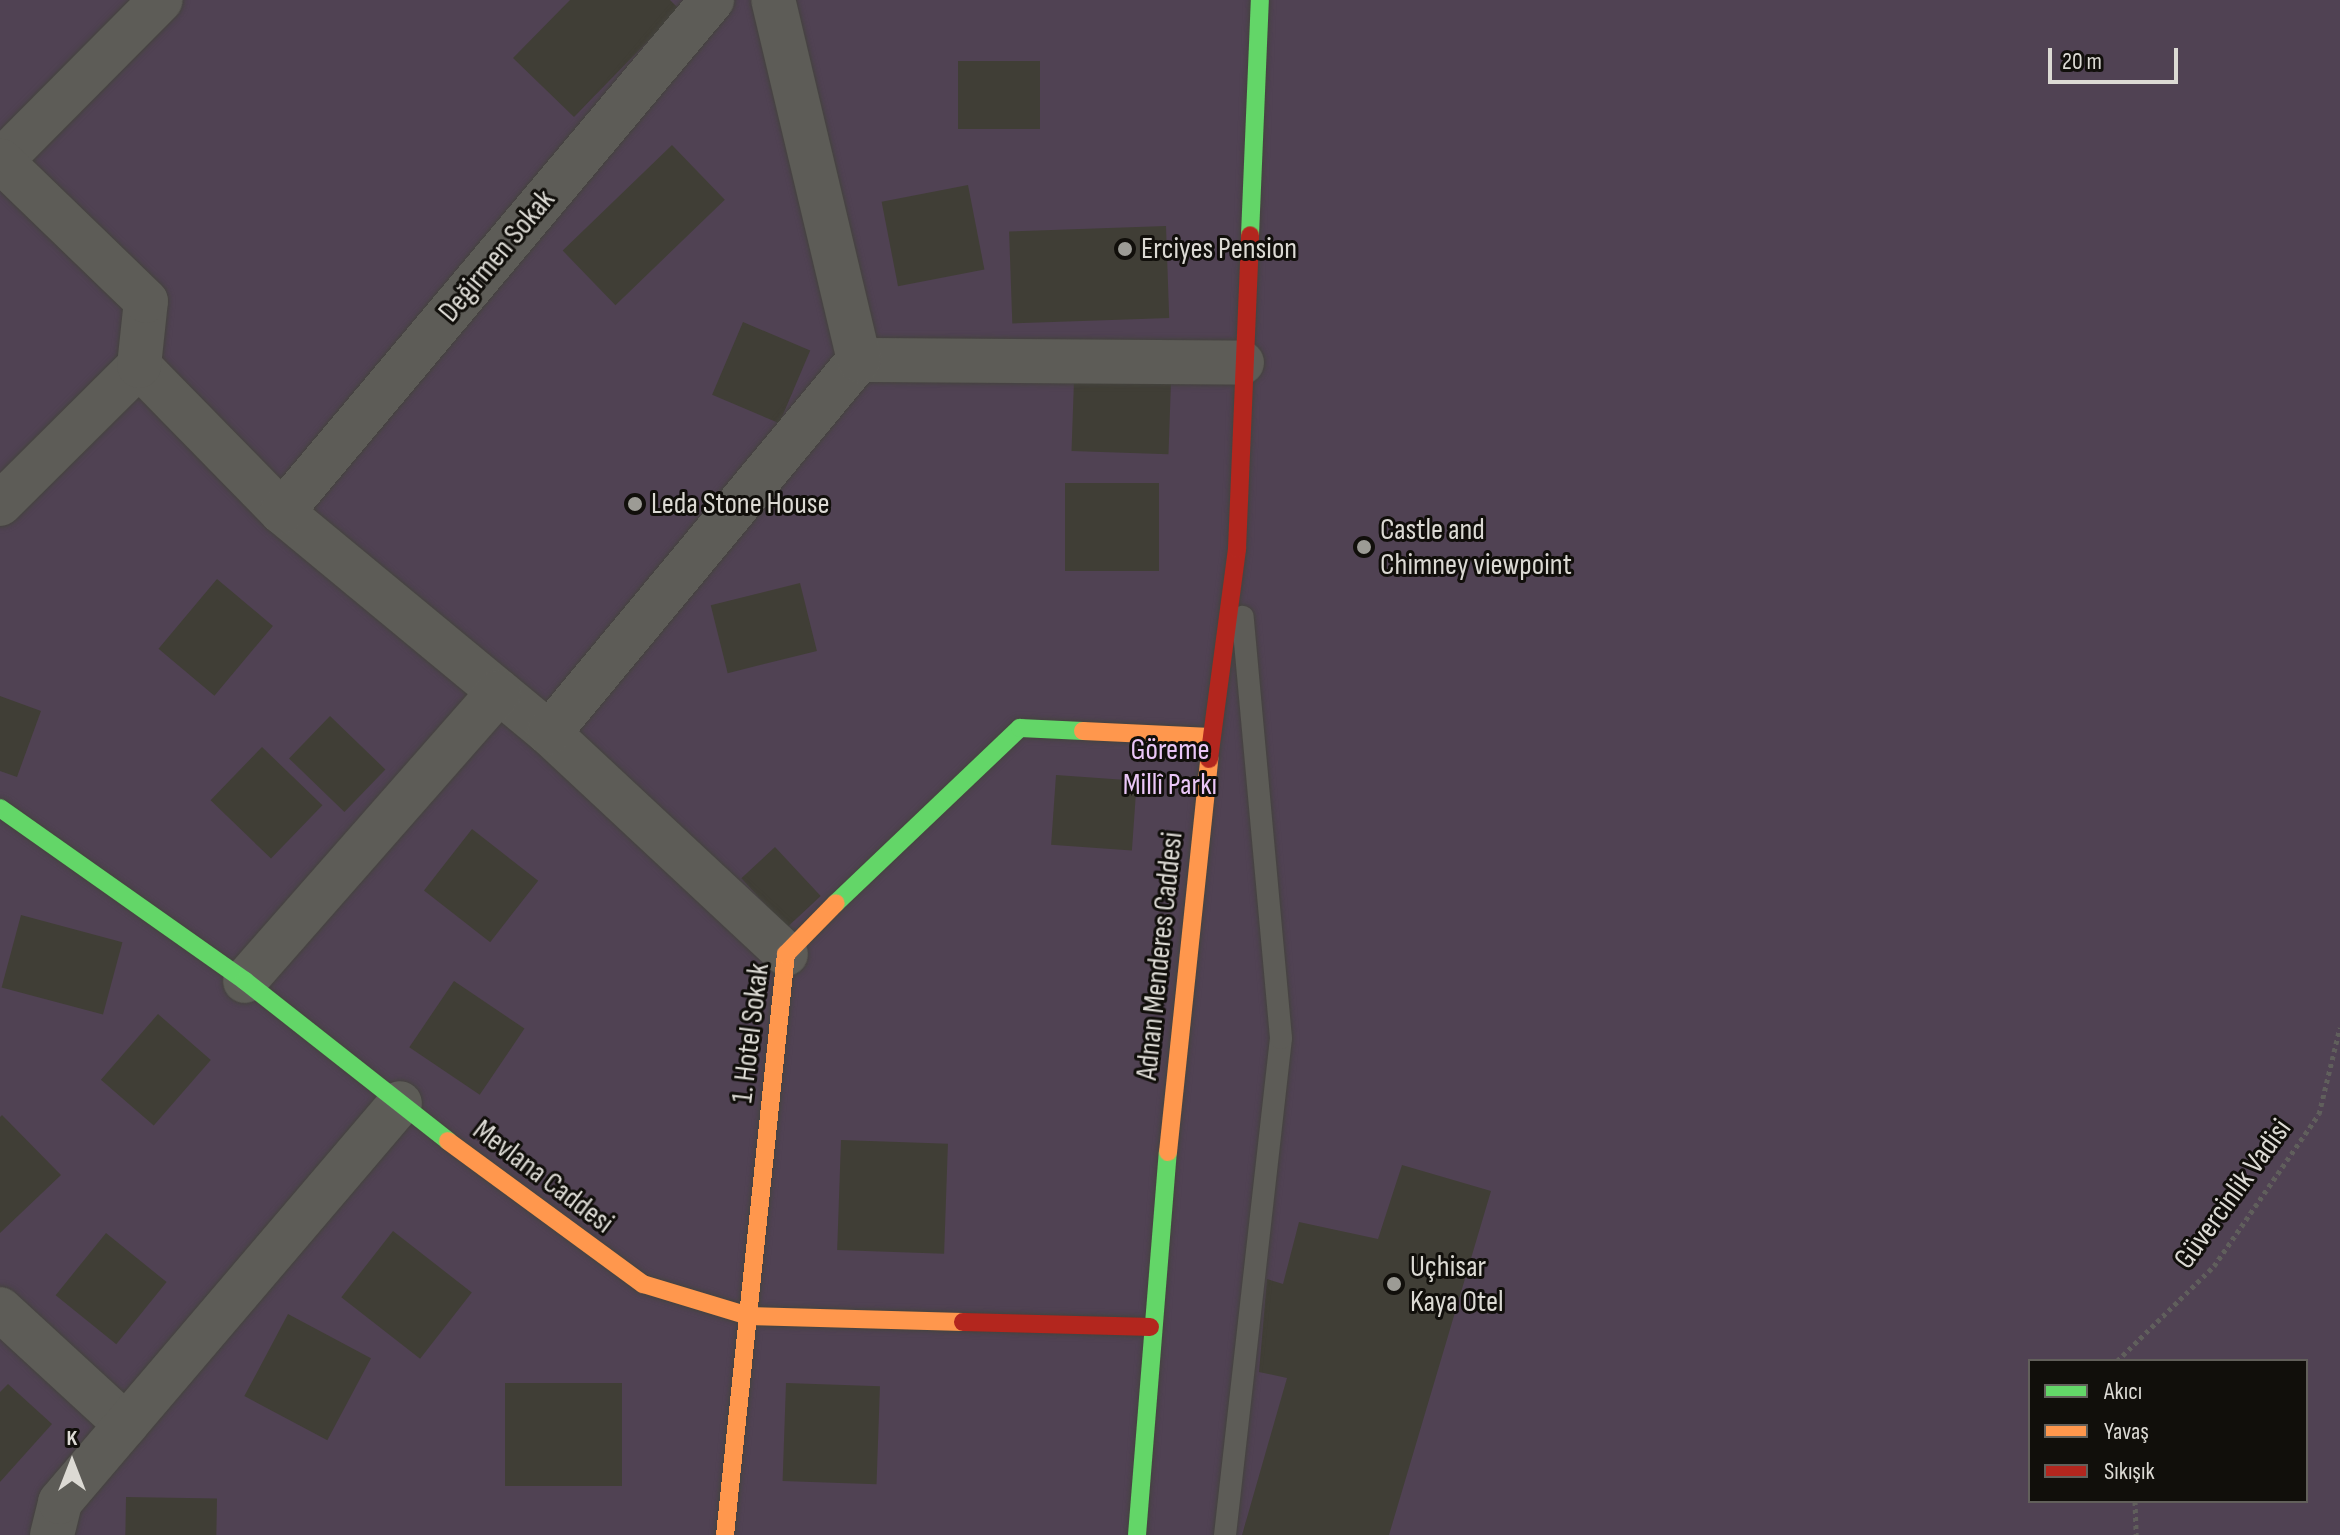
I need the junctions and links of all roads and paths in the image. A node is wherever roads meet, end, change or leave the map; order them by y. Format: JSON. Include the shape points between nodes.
{"nodes":[{"id":1,"x":161,"y":0,"type":"edge"},
{"id":2,"x":712,"y":0,"type":"edge"},
{"id":3,"x":773,"y":0,"type":"edge"},
{"id":4,"x":1260,"y":0,"type":"edge"},
{"id":5,"x":0,"y":162,"type":"edge"},
{"id":6,"x":859,"y":360,"type":"junction"},
{"id":7,"x":1242,"y":363,"type":"junction"},
{"id":8,"x":139,"y":366,"type":"junction"},
{"id":9,"x":0,"y":504,"type":"edge"},
{"id":10,"x":282,"y":512,"type":"junction"},
{"id":11,"x":1237,"y":549,"type":"junction"},
{"id":12,"x":499,"y":692,"type":"junction"},
{"id":13,"x":549,"y":733,"type":"junction"},
{"id":14,"x":1211,"y":737,"type":"junction"},
{"id":15,"x":0,"y":808,"type":"edge"},
{"id":16,"x":786,"y":954,"type":"junction"},
{"id":17,"x":245,"y":981,"type":"junction"},
{"id":18,"x":2340,"y":1027,"type":"edge"},
{"id":19,"x":400,"y":1103,"type":"junction"},
{"id":20,"x":0,"y":1309,"type":"edge"},
{"id":21,"x":748,"y":1316,"type":"junction"},
{"id":22,"x":1150,"y":1327,"type":"junction"},
{"id":23,"x":2119,"y":1359,"type":"edge"},
{"id":24,"x":126,"y":1425,"type":"junction"},
{"id":25,"x":2135,"y":1503,"type":"edge"},
{"id":26,"x":52,"y":1535,"type":"edge"},
{"id":27,"x":725,"y":1535,"type":"edge"},
{"id":28,"x":1137,"y":1535,"type":"edge"},
{"id":29,"x":1225,"y":1535,"type":"edge"},
{"id":30,"x":2136,"y":1535,"type":"edge"}],
"edges":[{"from":1,"to":5,"type":"street"},
{"from":2,"to":10,"type":"street","name":"Değirmen Sokak"},
{"from":3,"to":6,"type":"street"},
{"from":4,"to":7,"type":"street","name":"Adnan Menderes Caddesi"},
{"from":5,"to":8,"type":"street","via":[[146,301]]},
{"from":6,"to":7,"type":"street"},
{"from":6,"to":13,"type":"street"},
{"from":7,"to":11,"type":"street","name":"Adnan Menderes Caddesi"},
{"from":8,"to":9,"type":"street"},
{"from":8,"to":10,"type":"street"},
{"from":10,"to":12,"type":"street"},
{"from":11,"to":14,"type":"street","name":"Adnan Menderes Caddesi"},
{"from":11,"to":29,"type":"lane","via":[[1281,1038]]},
{"from":12,"to":13,"type":"street"},
{"from":12,"to":17,"type":"street"},
{"from":13,"to":16,"type":"street"},
{"from":14,"to":16,"type":"street","name":"1. Hotel Sokak","via":[[1020,728],[924,813]]},
{"from":14,"to":22,"type":"street","name":"Adnan Menderes Caddesi"},
{"from":15,"to":17,"type":"street","name":"Mevlana Caddesi"},
{"from":16,"to":21,"type":"street","name":"1. Hotel Sokak"},
{"from":17,"to":19,"type":"street","name":"Mevlana Caddesi"},
{"from":18,"to":23,"type":"path","name":"Güvercinlik Vadisi","via":[[2319,1114],[2214,1266]]},
{"from":19,"to":21,"type":"street","name":"Mevlana Caddesi","via":[[550,1221],[643,1284]]},
{"from":19,"to":24,"type":"street"},
{"from":20,"to":24,"type":"street"},
{"from":21,"to":22,"type":"street","name":"Mevlana Caddesi"},
{"from":21,"to":27,"type":"street","name":"1. Hotel Sokak"},
{"from":22,"to":28,"type":"street","name":"Adnan Menderes Caddesi"},
{"from":24,"to":26,"type":"street","via":[[60,1502]]},
{"from":25,"to":30,"type":"path"}]}
